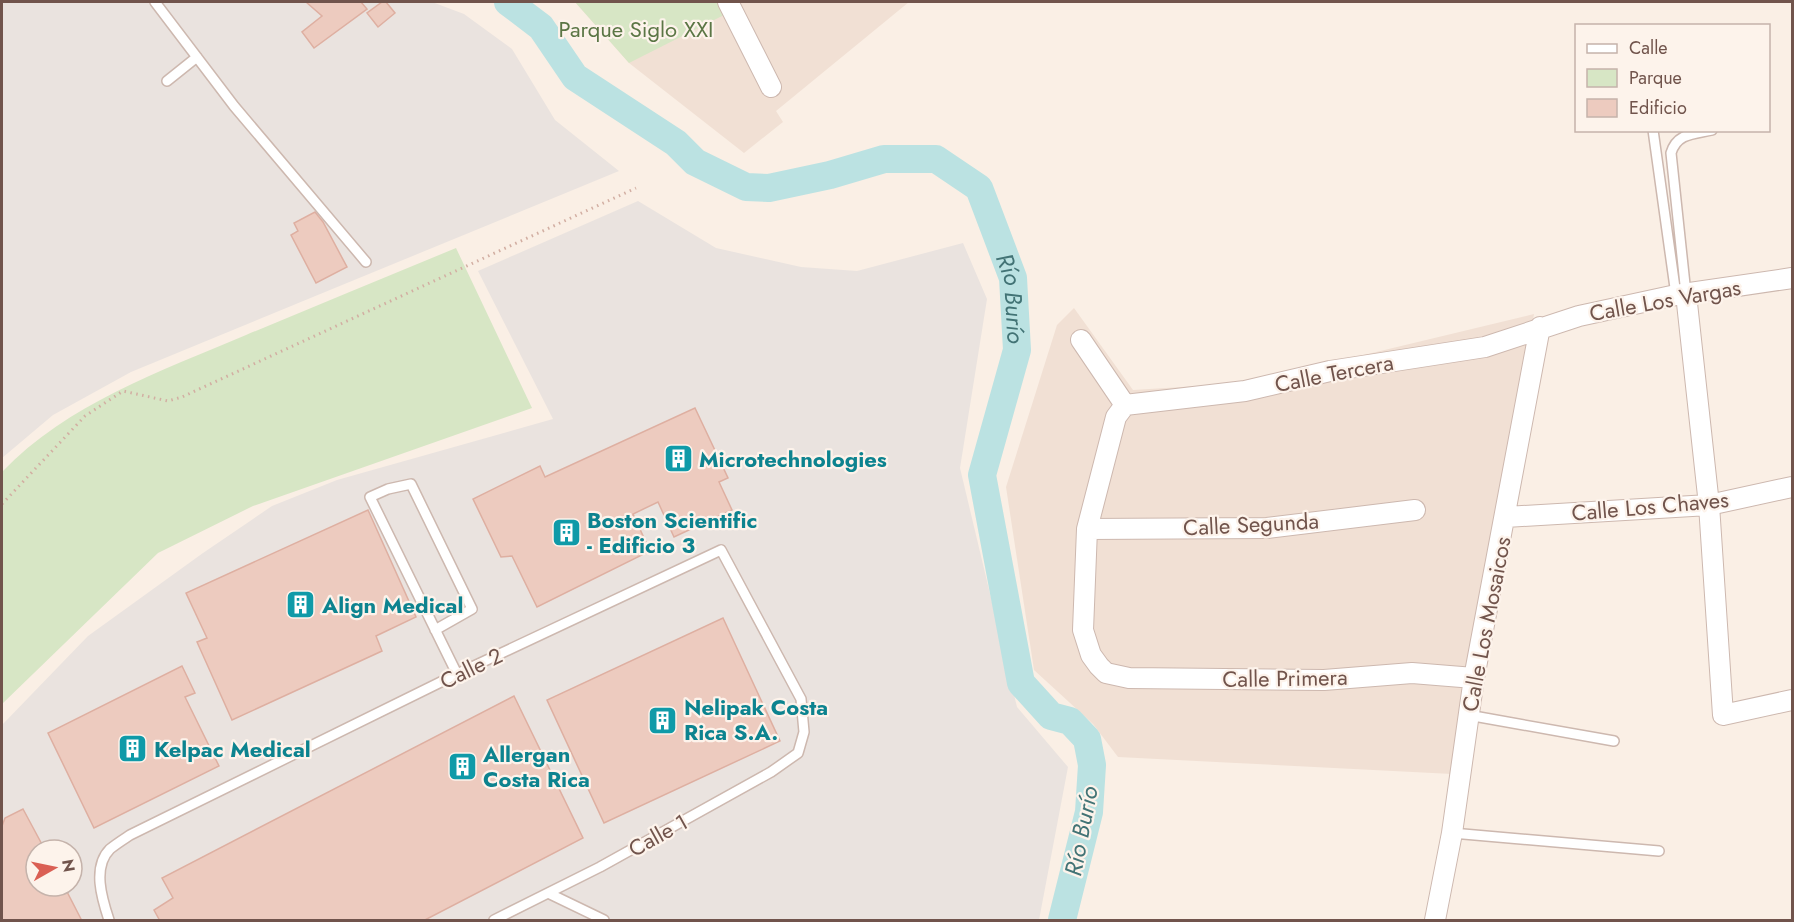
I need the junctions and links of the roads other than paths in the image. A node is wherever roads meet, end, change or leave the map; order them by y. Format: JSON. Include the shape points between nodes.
{"nodes":[{"id":1,"x":155,"y":2,"type":"edge"},
{"id":2,"x":728,"y":2,"type":"edge"},
{"id":3,"x":197,"y":57,"type":"junction"},
{"id":4,"x":167,"y":81,"type":"dead end"},
{"id":5,"x":771,"y":87,"type":"dead end"},
{"id":6,"x":1653,"y":132,"type":"edge"},
{"id":7,"x":1703,"y":132,"type":"edge"},
{"id":8,"x":366,"y":262,"type":"dead end"},
{"id":9,"x":1792,"y":278,"type":"edge"},
{"id":10,"x":1681,"y":294,"type":"junction"},
{"id":11,"x":1540,"y":327,"type":"junction"},
{"id":12,"x":1082,"y":340,"type":"dead end"},
{"id":13,"x":1125,"y":405,"type":"junction"},
{"id":14,"x":1792,"y":487,"type":"edge"},
{"id":15,"x":1709,"y":505,"type":"junction"},
{"id":16,"x":1415,"y":510,"type":"dead end"},
{"id":17,"x":1506,"y":517,"type":"junction"},
{"id":18,"x":1087,"y":529,"type":"junction"},
{"id":19,"x":435,"y":630,"type":"junction"},
{"id":20,"x":457,"y":674,"type":"junction"},
{"id":21,"x":1474,"y":678,"type":"junction"},
{"id":22,"x":1792,"y":700,"type":"edge"},
{"id":23,"x":1468,"y":715,"type":"junction"},
{"id":24,"x":804,"y":732,"type":"joint"},
{"id":25,"x":1614,"y":741,"type":"dead end"},
{"id":26,"x":1452,"y":833,"type":"junction"},
{"id":27,"x":1659,"y":851,"type":"dead end"},
{"id":28,"x":548,"y":893,"type":"junction"},
{"id":29,"x":109,"y":921,"type":"edge"},
{"id":30,"x":494,"y":921,"type":"edge"},
{"id":31,"x":604,"y":921,"type":"edge"},
{"id":32,"x":1436,"y":921,"type":"edge"}],
"edges":[{"from":1,"to":3,"type":"lane"},
{"from":2,"to":5,"type":"street"},
{"from":3,"to":4,"type":"lane"},
{"from":3,"to":8,"type":"lane"},
{"from":6,"to":10,"type":"lane"},
{"from":7,"to":10,"type":"lane","via":[[1681,137],[1671,153]]},
{"from":9,"to":10,"type":"street","name":"Calle Los Vargas"},
{"from":10,"to":11,"type":"street","name":"Calle Los Vargas"},
{"from":10,"to":15,"type":"street"},
{"from":11,"to":13,"type":"street","name":"Calle Tercera","via":[[1485,347],[1330,371],[1245,391]]},
{"from":11,"to":17,"type":"street","name":"Calle Los Mosaicos"},
{"from":12,"to":13,"type":"street"},
{"from":13,"to":18,"type":"street","via":[[1116,417]]},
{"from":14,"to":15,"type":"street","name":"Calle Los Chaves"},
{"from":15,"to":17,"type":"street","name":"Calle Los Chaves"},
{"from":15,"to":22,"type":"street","via":[[1722,715]]},
{"from":16,"to":18,"type":"street","name":"Calle Segunda","via":[[1267,528]]},
{"from":17,"to":21,"type":"street","name":"Calle Los Mosaicos"},
{"from":18,"to":21,"type":"street","name":"Calle Primera","via":[[1083,630],[1091,655],[1106,673],[1129,678],[1324,680],[1412,673]]},
{"from":19,"to":19,"type":"lane","via":[[370,497],[388,489],[411,484],[472,609]]},
{"from":19,"to":20,"type":"lane"},
{"from":20,"to":24,"type":"lane","name":"Calle 2","via":[[722,550],[801,699]]},
{"from":20,"to":29,"type":"lane","name":"Calle 2","via":[[130,835],[109,850],[100,873],[100,893]]},
{"from":21,"to":23,"type":"street","name":"Calle Los Mosaicos"},
{"from":23,"to":25,"type":"lane"},
{"from":23,"to":26,"type":"street","name":"Calle Los Mosaicos"},
{"from":24,"to":28,"type":"lane","name":"Calle 1","via":[[798,753],[771,772]]},
{"from":26,"to":27,"type":"lane"},
{"from":26,"to":32,"type":"street","name":"Calle Los Mosaicos"},
{"from":28,"to":30,"type":"lane","name":"Calle 1"},
{"from":28,"to":31,"type":"lane"}]}
